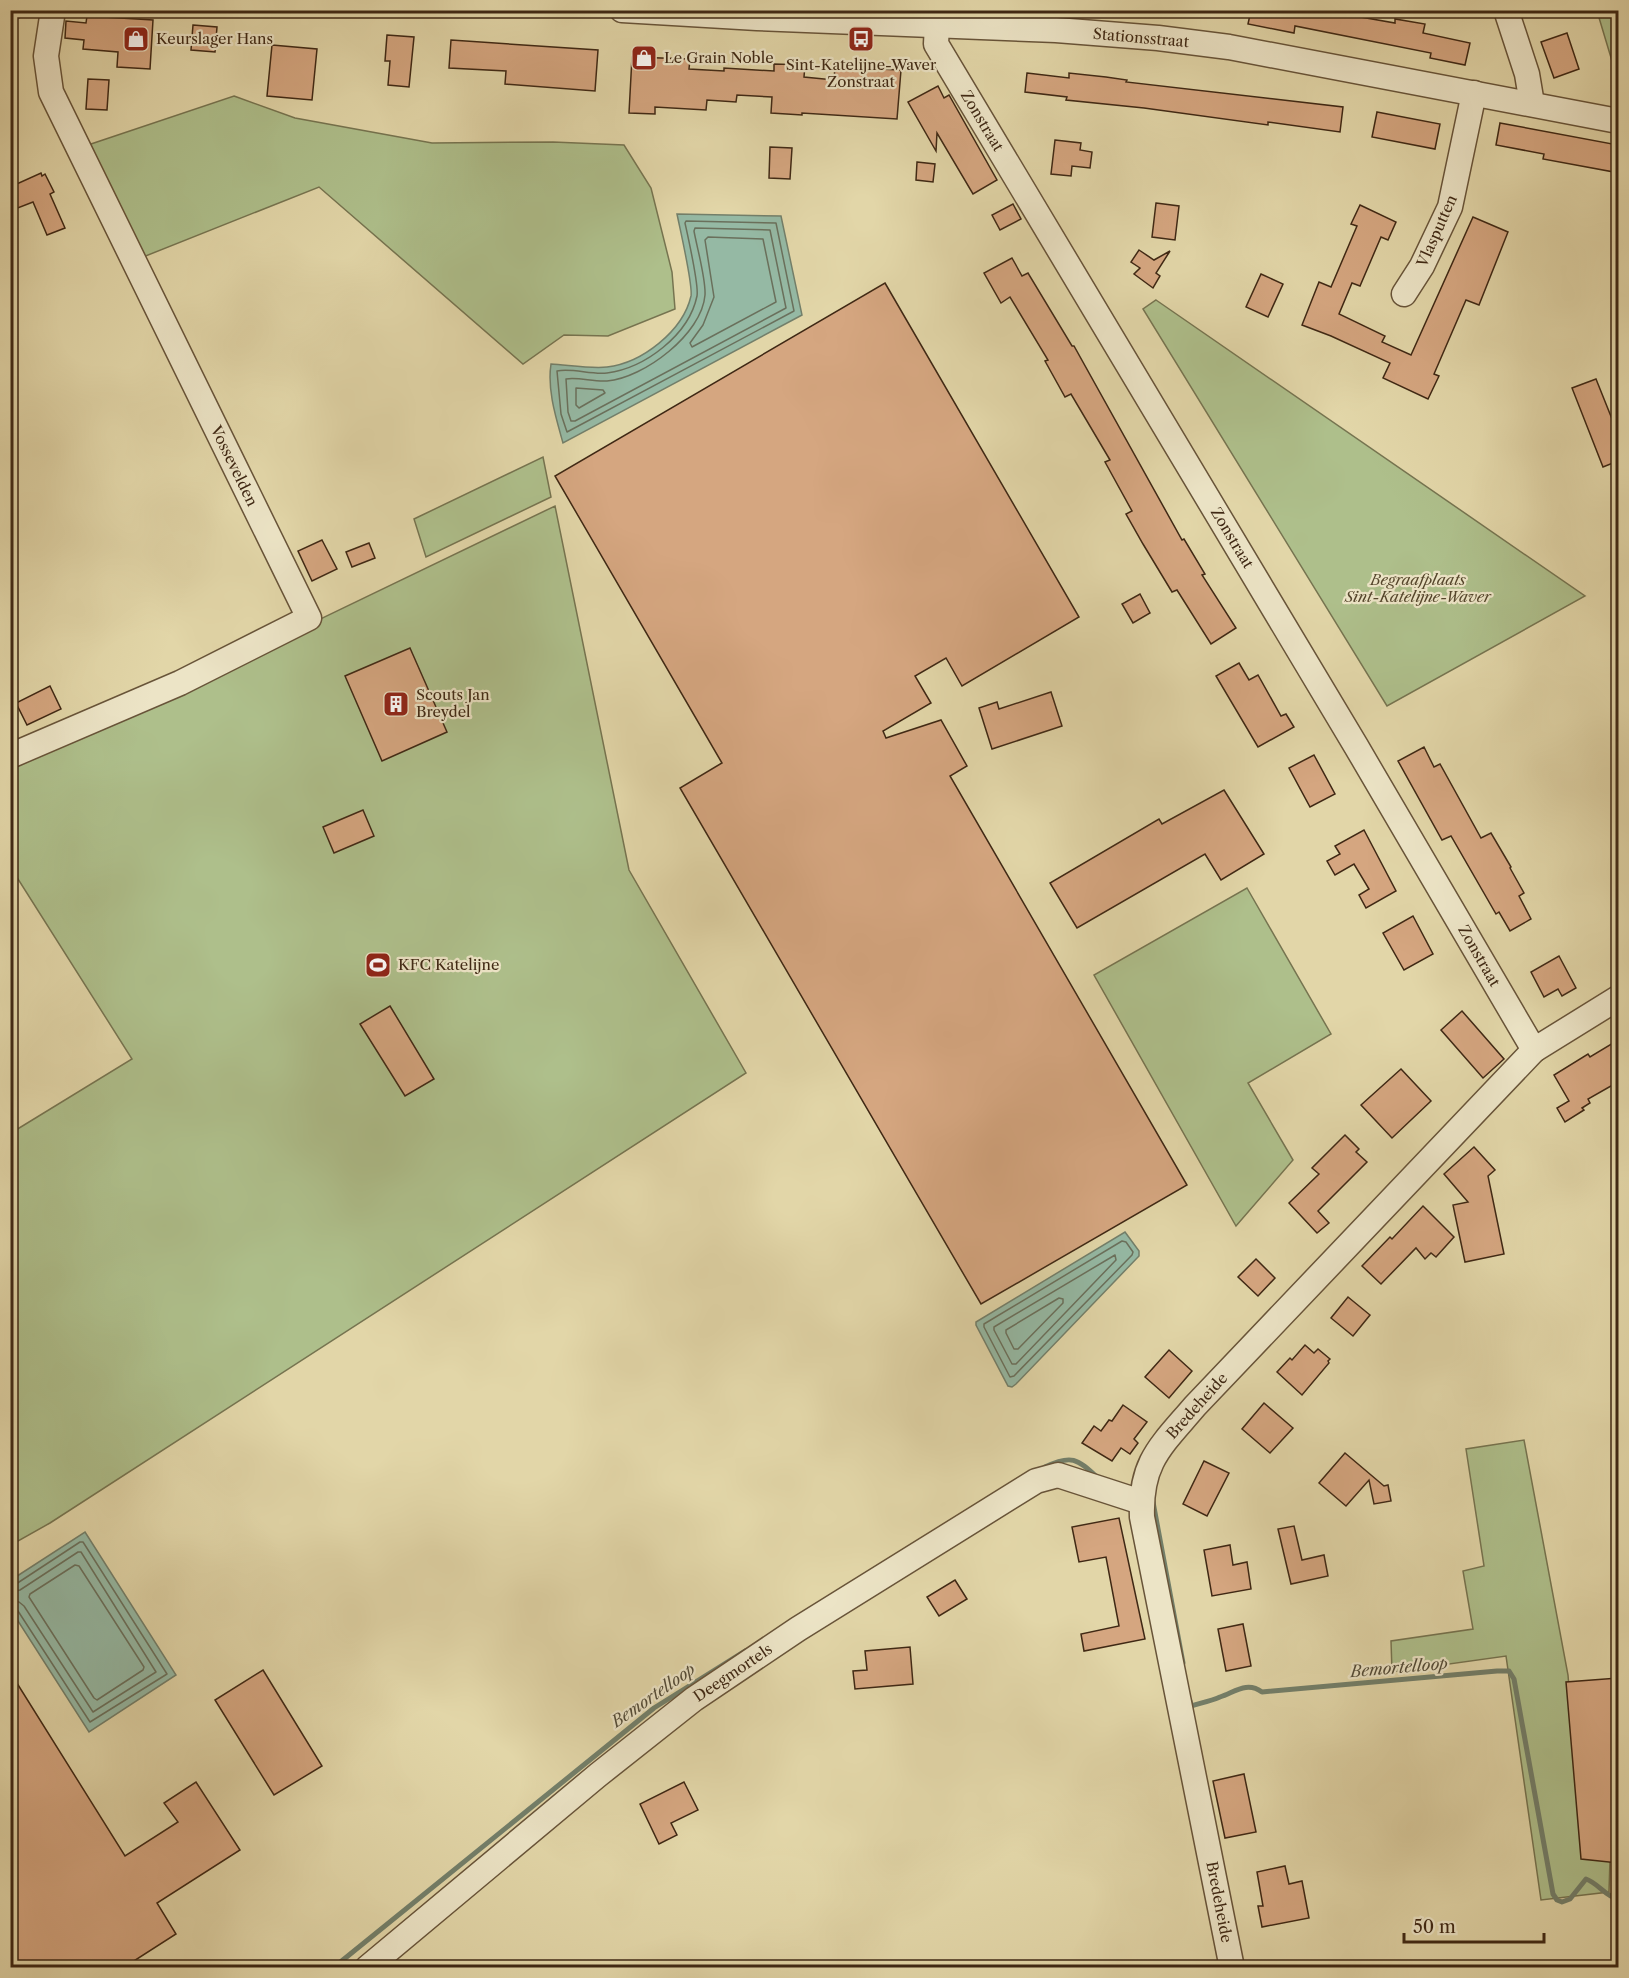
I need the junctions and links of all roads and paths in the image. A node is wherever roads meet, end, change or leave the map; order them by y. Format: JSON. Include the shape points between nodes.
{"nodes":[{"id":1,"x":53,"y":10,"type":"edge"},
{"id":2,"x":622,"y":10,"type":"edge"},
{"id":3,"x":1506,"y":10,"type":"edge"},
{"id":4,"x":937,"y":25,"type":"junction"},
{"id":5,"x":1474,"y":93,"type":"junction"},
{"id":6,"x":1532,"y":104,"type":"junction"},
{"id":7,"x":1618,"y":121,"type":"edge"},
{"id":8,"x":1404,"y":294,"type":"dead end"},
{"id":9,"x":10,"y":756,"type":"edge"},
{"id":10,"x":1618,"y":998,"type":"edge"},
{"id":11,"x":1534,"y":1050,"type":"junction"},
{"id":12,"x":1141,"y":1502,"type":"junction"},
{"id":13,"x":367,"y":1968,"type":"edge"},
{"id":14,"x":1232,"y":1968,"type":"edge"}],
"edges":[{"from":1,"to":9,"type":"street","name":"Vossevelden","via":[[46,56],[51,92],[309,618],[180,683]]},
{"from":2,"to":4,"type":"street","name":"Stationsstraat"},
{"from":3,"to":6,"type":"street","via":[[1527,74]]},
{"from":4,"to":5,"type":"street","name":"Stationsstraat","via":[[1229,46]]},
{"from":4,"to":11,"type":"street","name":"Zonstraat","via":[[936,44]]},
{"from":5,"to":6,"type":"street","name":"Stationsstraat"},
{"from":5,"to":8,"type":"street","name":"Vlasputten","via":[[1450,207]]},
{"from":6,"to":7,"type":"street","name":"Stationsstraat"},
{"from":10,"to":11,"type":"street","name":"Bredeheide"},
{"from":11,"to":12,"type":"street","name":"Bredeheide","via":[[1195,1406],[1154,1455],[1143,1483]]},
{"from":12,"to":13,"type":"street","name":"Deegmortels","via":[[1058,1475],[1036,1481],[798,1629],[694,1699]]},
{"from":12,"to":14,"type":"street","name":"Bredeheide"}]}
